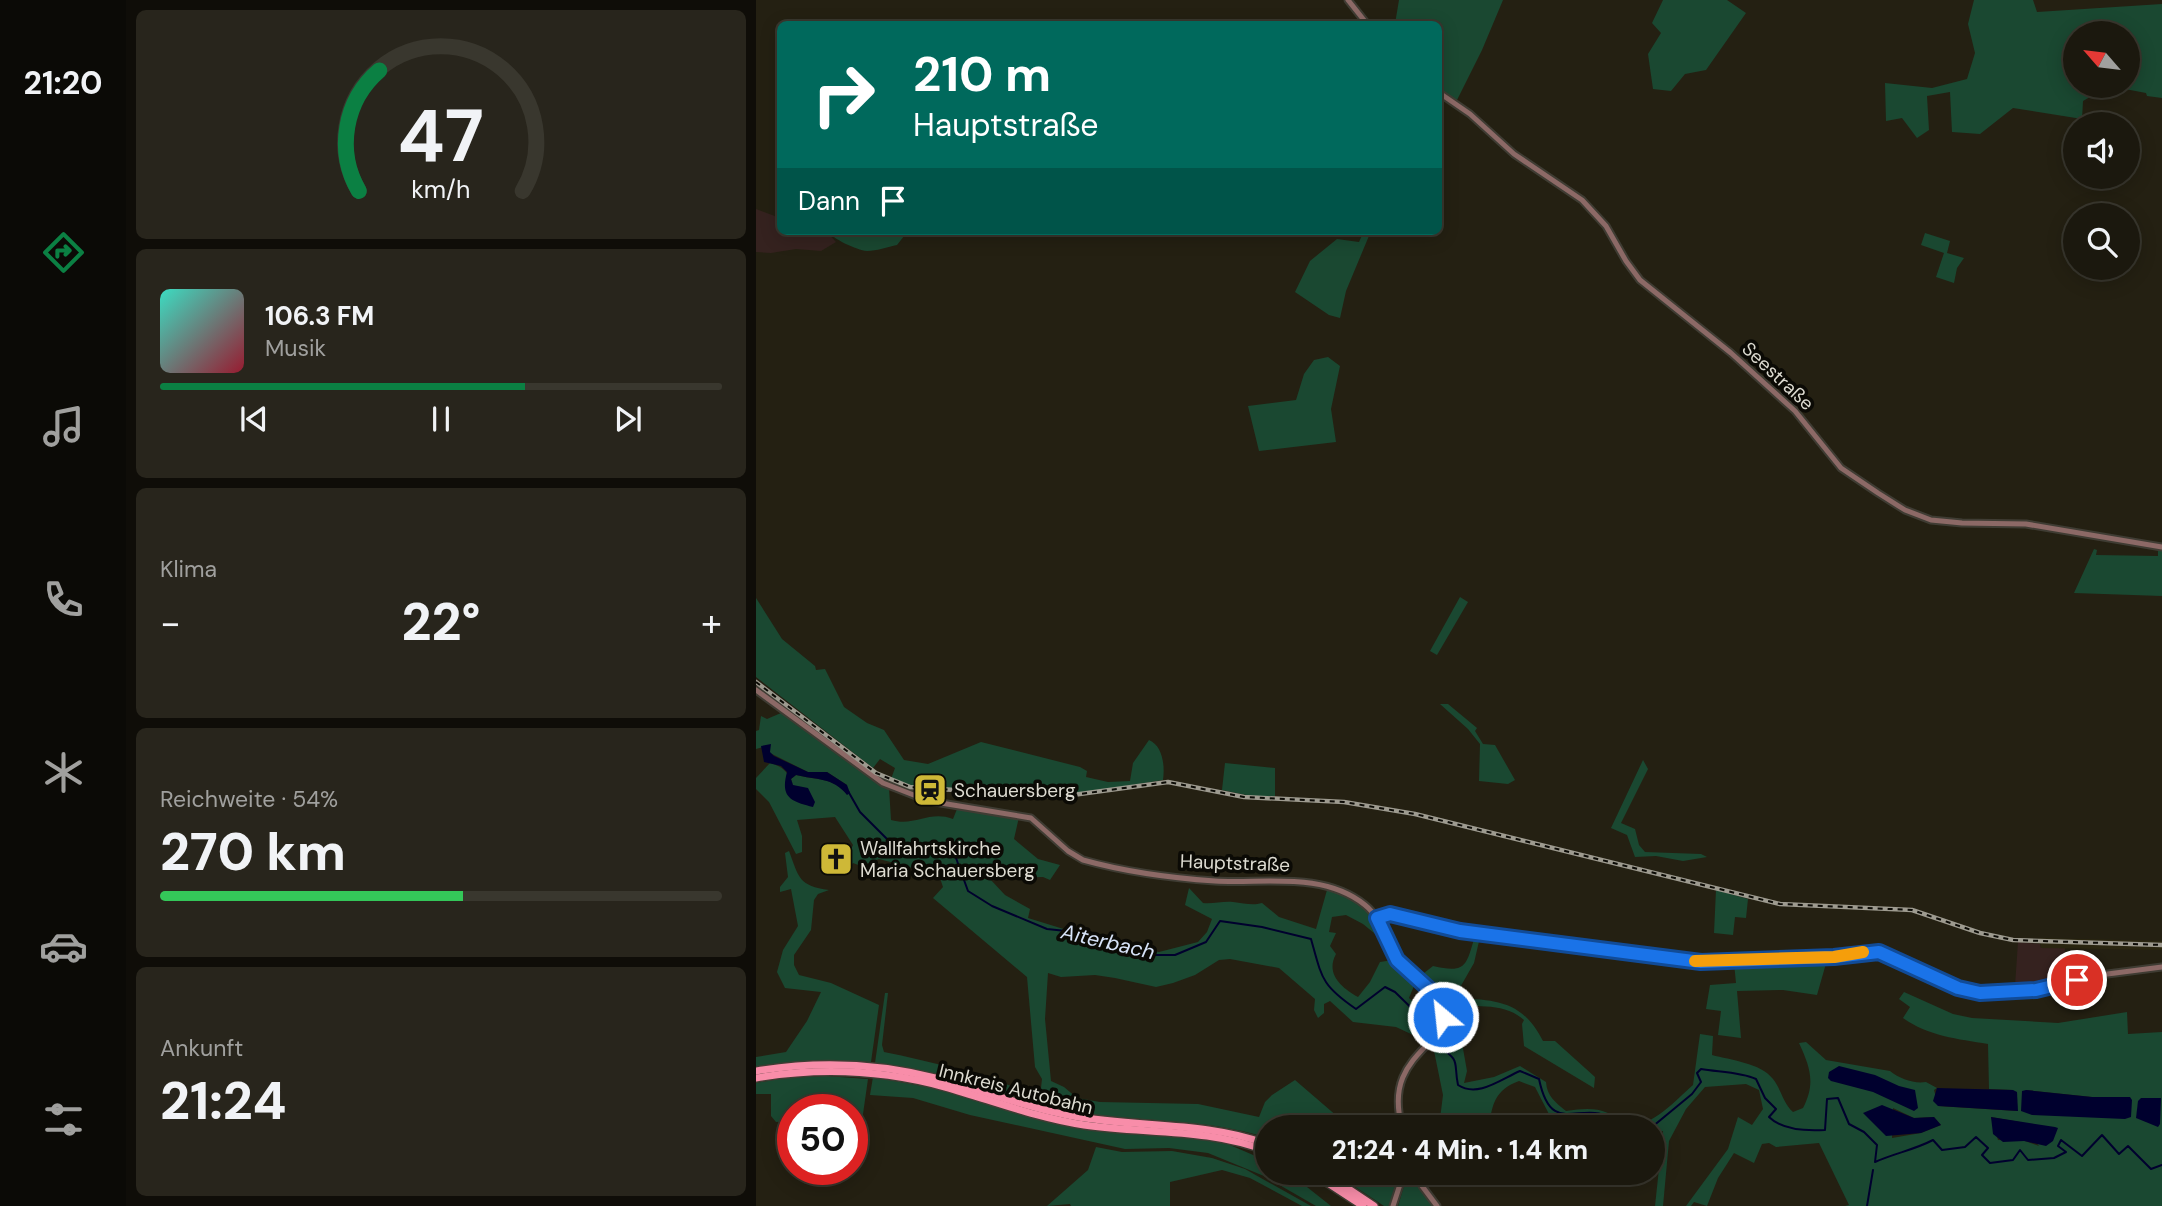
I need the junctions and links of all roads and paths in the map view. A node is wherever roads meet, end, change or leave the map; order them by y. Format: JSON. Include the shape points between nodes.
{"nodes":[{"id":1,"x":1348,"y":0,"type":"edge"},
{"id":2,"x":1365,"y":21,"type":"edge"},
{"id":3,"x":1442,"y":95,"type":"edge"},
{"id":4,"x":2162,"y":547,"type":"edge"},
{"id":5,"x":756,"y":690,"type":"edge"},
{"id":6,"x":1377,"y":918,"type":"junction"},
{"id":7,"x":2162,"y":967,"type":"edge"},
{"id":8,"x":756,"y":1071,"type":"edge"},
{"id":9,"x":756,"y":1078,"type":"edge"},
{"id":10,"x":1400,"y":1115,"type":"edge"},
{"id":11,"x":1255,"y":1141,"type":"edge"},
{"id":12,"x":1255,"y":1147,"type":"edge"},
{"id":13,"x":1331,"y":1185,"type":"edge"},
{"id":14,"x":1342,"y":1185,"type":"edge"},
{"id":15,"x":1400,"y":1185,"type":"edge"},
{"id":16,"x":1422,"y":1185,"type":"edge"},
{"id":17,"x":1394,"y":1204,"type":"edge"},
{"id":18,"x":1363,"y":1206,"type":"edge"},
{"id":19,"x":1374,"y":1206,"type":"edge"},
{"id":20,"x":1437,"y":1206,"type":"edge"}],
"edges":[{"from":1,"to":2,"type":"street"},
{"from":3,"to":4,"type":"street","name":"Seestraße","via":[[1514,154],[1582,200],[1606,226],[1640,280],[1795,411],[1841,468],[1905,510],[1931,520],[2026,524]]},
{"from":5,"to":6,"type":"street","name":"Hauptstraße","via":[[883,783],[934,802],[1034,820],[1083,860],[1192,879],[1296,880],[1350,896]]},
{"from":6,"to":7,"type":"street","via":[[1390,914],[1460,931],[1701,962],[1879,952],[1958,988],[1980,993],[2036,990],[2092,976]]},
{"from":6,"to":10,"type":"street","via":[[1397,960],[1441,1000],[1444,1013],[1400,1080]]},
{"from":8,"to":11,"type":"highway","name":"Innkreis Autobahn","via":[[824,1065],[888,1069],[1070,1116],[1198,1127]]},
{"from":9,"to":12,"type":"highway","name":"Innkreis Autobahn","via":[[816,1071],[881,1074],[1069,1122],[1200,1134]]},
{"from":13,"to":18,"type":"highway"},
{"from":14,"to":19,"type":"highway"},
{"from":15,"to":17,"type":"street"},
{"from":16,"to":20,"type":"street"}]}
